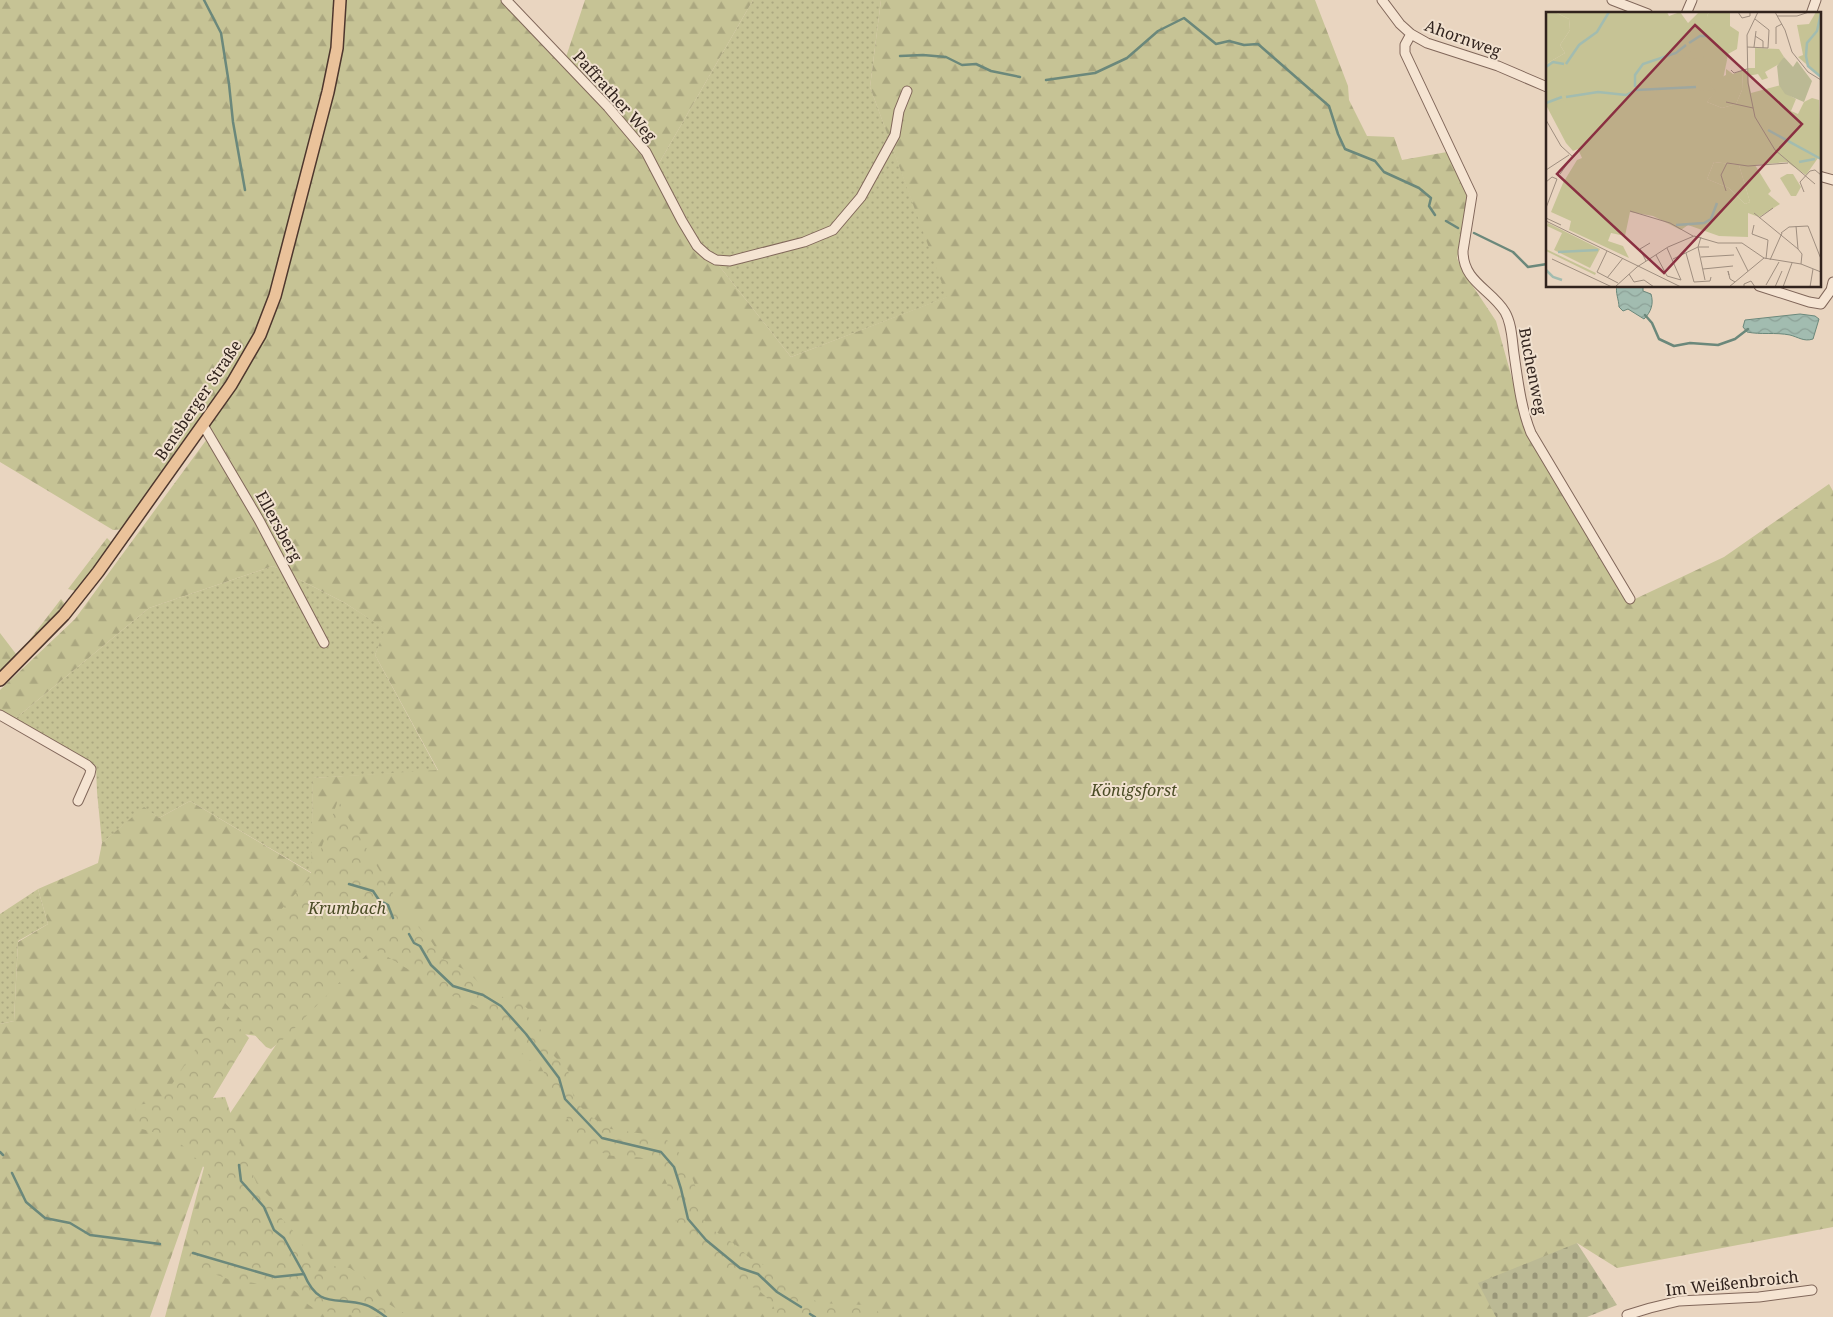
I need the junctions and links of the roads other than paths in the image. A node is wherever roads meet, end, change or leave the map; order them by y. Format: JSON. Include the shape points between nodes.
{"nodes":[{"id":1,"x":340,"y":0,"type":"edge"},
{"id":2,"x":506,"y":0,"type":"edge"},
{"id":3,"x":1382,"y":0,"type":"edge"},
{"id":4,"x":1612,"y":0,"type":"edge"},
{"id":5,"x":1692,"y":0,"type":"edge"},
{"id":6,"x":1816,"y":0,"type":"edge"},
{"id":7,"x":1643,"y":12,"type":"edge"},
{"id":8,"x":1687,"y":12,"type":"edge"},
{"id":9,"x":1812,"y":12,"type":"edge"},
{"id":10,"x":1411,"y":34,"type":"junction"},
{"id":11,"x":1546,"y":87,"type":"edge"},
{"id":12,"x":907,"y":91,"type":"dead end"},
{"id":13,"x":1820,"y":176,"type":"edge"},
{"id":14,"x":1833,"y":180,"type":"edge"},
{"id":15,"x":1833,"y":282,"type":"edge"},
{"id":16,"x":1765,"y":288,"type":"edge"},
{"id":17,"x":202,"y":426,"type":"junction"},
{"id":18,"x":1630,"y":599,"type":"dead end"},
{"id":19,"x":324,"y":643,"type":"dead end"},
{"id":20,"x":0,"y":680,"type":"edge"},
{"id":21,"x":0,"y":715,"type":"edge"},
{"id":22,"x":78,"y":801,"type":"dead end"},
{"id":23,"x":1812,"y":1290,"type":"dead end"},
{"id":24,"x":1622,"y":1307,"type":"dead end"},
{"id":25,"x":1628,"y":1316,"type":"edge"}],
"edges":[{"from":1,"to":17,"type":"main road","name":"Bensberger Straße","via":[[337,48],[328,92],[275,296],[247,360]]},
{"from":2,"to":12,"type":"street","name":"Paffrather Weg","via":[[608,107],[646,152],[697,246],[716,260],[730,262],[804,242],[833,230],[861,197],[895,135]]},
{"from":3,"to":10,"type":"street","name":"Ahornweg"},
{"from":4,"to":7,"type":"street"},
{"from":5,"to":8,"type":"street"},
{"from":6,"to":9,"type":"street"},
{"from":10,"to":11,"type":"street","name":"Ahornweg","via":[[1426,43],[1498,66]]},
{"from":10,"to":18,"type":"street","name":"Buchenweg","via":[[1405,53],[1472,195],[1463,251],[1466,269],[1505,313],[1511,328],[1524,415],[1531,433]]},
{"from":13,"to":14,"type":"street"},
{"from":15,"to":16,"type":"street","via":[[1821,304]]},
{"from":17,"to":19,"type":"street","name":"Ellersberg","via":[[259,520]]},
{"from":17,"to":20,"type":"main road","name":"Bensberger Straße","via":[[69,610]]},
{"from":21,"to":22,"type":"street","via":[[91,769]]},
{"from":23,"to":25,"type":"street","name":"Im Weißenbroich","via":[[1679,1302]]},
{"from":24,"to":25,"type":"street"}]}
